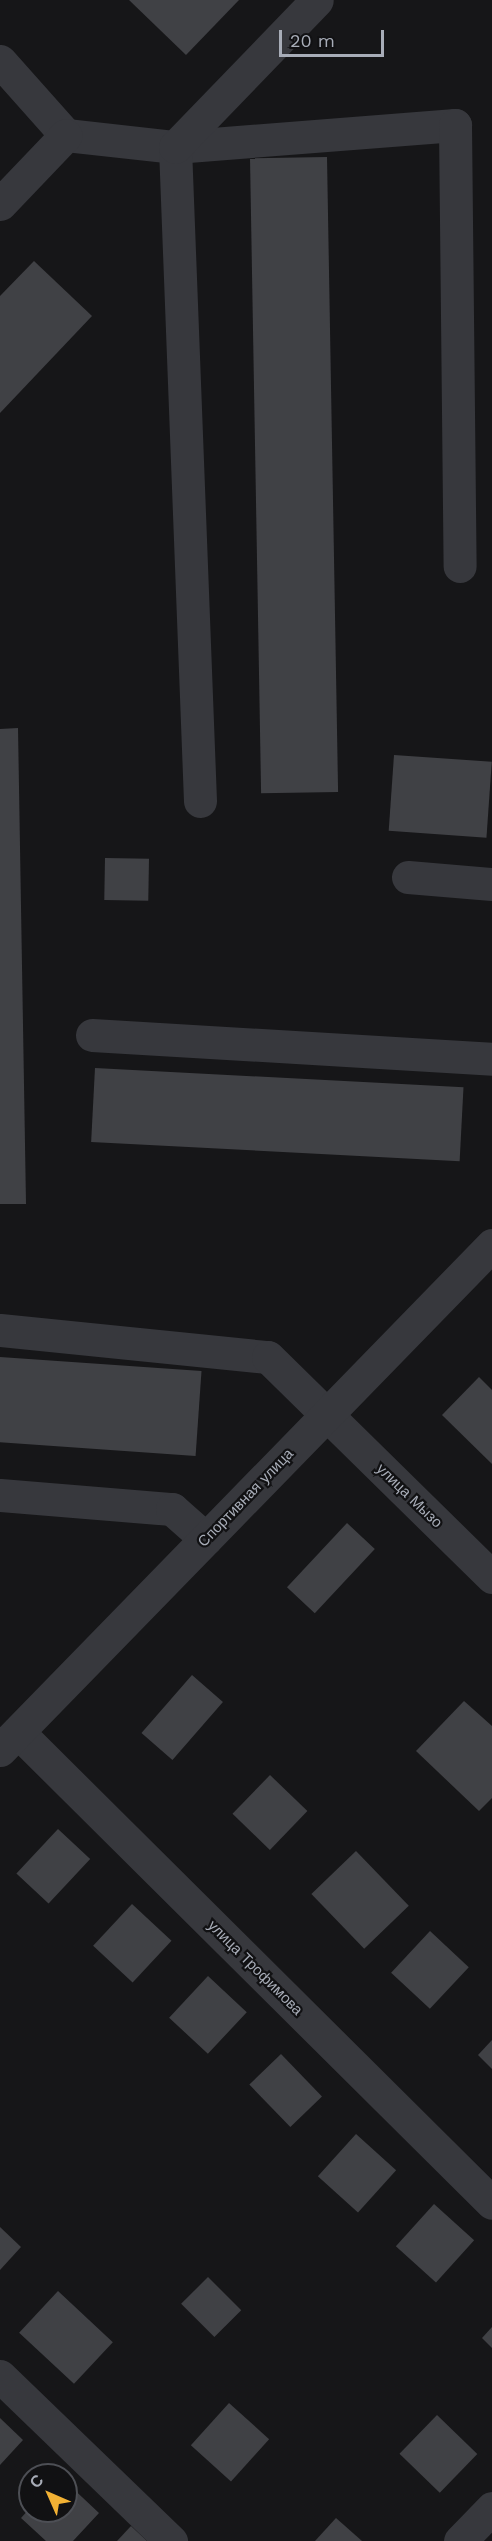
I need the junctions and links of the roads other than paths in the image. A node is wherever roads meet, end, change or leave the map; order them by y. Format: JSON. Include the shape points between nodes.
{"nodes":[{"id":1,"x":317,"y":0,"type":"edge"},
{"id":2,"x":0,"y":61,"type":"edge"},
{"id":3,"x":66,"y":135,"type":"junction"},
{"id":4,"x":175,"y":147,"type":"junction"},
{"id":5,"x":0,"y":204,"type":"edge"},
{"id":6,"x":460,"y":566,"type":"dead end"},
{"id":7,"x":200,"y":801,"type":"dead end"},
{"id":8,"x":408,"y":877,"type":"dead end"},
{"id":9,"x":492,"y":884,"type":"edge"},
{"id":10,"x":92,"y":1035,"type":"dead end"},
{"id":11,"x":492,"y":1059,"type":"edge"},
{"id":12,"x":492,"y":1245,"type":"edge"},
{"id":13,"x":0,"y":1330,"type":"edge"},
{"id":14,"x":327,"y":1415,"type":"junction"},
{"id":15,"x":0,"y":1495,"type":"edge"},
{"id":16,"x":206,"y":1539,"type":"junction"},
{"id":17,"x":492,"y":1577,"type":"edge"},
{"id":18,"x":9,"y":1741,"type":"edge"},
{"id":19,"x":492,"y":2203,"type":"edge"},
{"id":20,"x":0,"y":2376,"type":"edge"},
{"id":21,"x":492,"y":2508,"type":"edge"},
{"id":22,"x":171,"y":2541,"type":"edge"},
{"id":23,"x":460,"y":2541,"type":"edge"}],
"edges":[{"from":1,"to":4,"type":"street"},
{"from":2,"to":3,"type":"street"},
{"from":3,"to":4,"type":"street"},
{"from":3,"to":5,"type":"street"},
{"from":4,"to":6,"type":"street","via":[[455,125]]},
{"from":4,"to":7,"type":"street"},
{"from":8,"to":9,"type":"street"},
{"from":10,"to":11,"type":"street"},
{"from":12,"to":14,"type":"street","name":"Спортивная улица"},
{"from":13,"to":14,"type":"street","name":"улица Мызо","via":[[268,1357]]},
{"from":14,"to":16,"type":"street","name":"Спортивная улица"},
{"from":14,"to":17,"type":"street","name":"улица Мызо"},
{"from":15,"to":16,"type":"street","via":[[172,1509]]},
{"from":16,"to":18,"type":"street","name":"Спортивная улица"},
{"from":18,"to":19,"type":"street","name":"улица Трофимова"},
{"from":20,"to":22,"type":"street"},
{"from":21,"to":23,"type":"street"}]}
